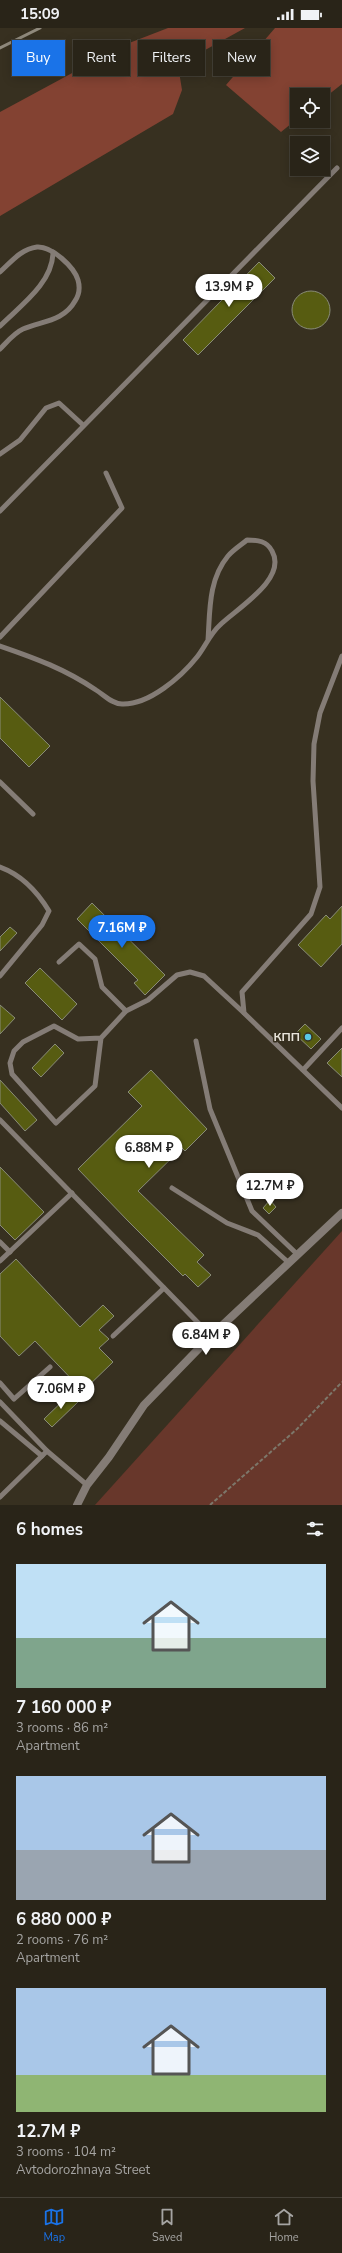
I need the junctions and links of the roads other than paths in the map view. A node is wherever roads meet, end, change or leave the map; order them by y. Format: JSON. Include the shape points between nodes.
{"nodes":[{"id":1,"x":337,"y":168,"type":"dead end"},
{"id":2,"x":53,"y":252,"type":"junction"},
{"id":3,"x":0,"y":272,"type":"edge"},
{"id":4,"x":0,"y":326,"type":"edge"},
{"id":5,"x":0,"y":349,"type":"edge"},
{"id":6,"x":83,"y":425,"type":"junction"},
{"id":7,"x":0,"y":454,"type":"edge"},
{"id":8,"x":106,"y":473,"type":"dead end"},
{"id":9,"x":0,"y":511,"type":"edge"},
{"id":10,"x":0,"y":636,"type":"edge"},
{"id":11,"x":208,"y":640,"type":"junction"},
{"id":12,"x":0,"y":646,"type":"edge"},
{"id":13,"x":342,"y":656,"type":"edge"},
{"id":14,"x":0,"y":782,"type":"edge"},
{"id":15,"x":33,"y":814,"type":"dead end"},
{"id":16,"x":0,"y":867,"type":"edge"},
{"id":17,"x":59,"y":962,"type":"dead end"},
{"id":18,"x":0,"y":976,"type":"edge"},
{"id":19,"x":126,"y":1011,"type":"junction"},
{"id":20,"x":244,"y":1013,"type":"junction"},
{"id":21,"x":342,"y":1028,"type":"edge"},
{"id":22,"x":101,"y":1038,"type":"junction"},
{"id":23,"x":196,"y":1041,"type":"dead end"},
{"id":24,"x":303,"y":1070,"type":"junction"},
{"id":25,"x":342,"y":1108,"type":"edge"},
{"id":26,"x":0,"y":1120,"type":"edge"},
{"id":27,"x":172,"y":1188,"type":"dead end"},
{"id":28,"x":72,"y":1193,"type":"junction"},
{"id":29,"x":342,"y":1213,"type":"edge"},
{"id":30,"x":0,"y":1242,"type":"edge"},
{"id":31,"x":10,"y":1252,"type":"junction"},
{"id":32,"x":298,"y":1255,"type":"junction"},
{"id":33,"x":0,"y":1261,"type":"edge"},
{"id":34,"x":289,"y":1263,"type":"junction"},
{"id":35,"x":164,"y":1288,"type":"junction"},
{"id":36,"x":113,"y":1336,"type":"dead end"},
{"id":37,"x":211,"y":1336,"type":"junction"},
{"id":38,"x":50,"y":1367,"type":"dead end"},
{"id":39,"x":0,"y":1383,"type":"edge"},
{"id":40,"x":0,"y":1402,"type":"edge"},
{"id":41,"x":0,"y":1421,"type":"edge"},
{"id":42,"x":47,"y":1452,"type":"junction"},
{"id":43,"x":42,"y":1456,"type":"junction"},
{"id":44,"x":87,"y":1485,"type":"junction"},
{"id":45,"x":0,"y":1497,"type":"edge"},
{"id":46,"x":77,"y":1505,"type":"edge"}],
"edges":[{"from":1,"to":6,"type":"lane"},
{"from":2,"to":3,"type":"lane","via":[[38,247],[23,251]]},
{"from":2,"to":4,"type":"lane","via":[[53,262],[48,274]]},
{"from":2,"to":5,"type":"lane","via":[[66,263],[78,280],[79,291],[75,301],[67,312],[53,320],[23,329],[13,335]]},
{"from":6,"to":7,"type":"lane","via":[[59,403],[46,408],[20,440]]},
{"from":6,"to":9,"type":"lane"},
{"from":8,"to":10,"type":"lane","via":[[122,508]]},
{"from":11,"to":11,"type":"lane","via":[[212,590],[219,569],[228,555],[247,540],[259,540],[269,545],[275,555],[275,568],[263,587],[220,625]]},
{"from":11,"to":12,"type":"lane","via":[[197,657],[173,682],[150,697],[123,704],[113,702],[48,662]]},
{"from":13,"to":20,"type":"lane","via":[[320,713],[314,744],[313,781],[320,887],[311,914],[242,992]]},
{"from":14,"to":15,"type":"lane"},
{"from":16,"to":18,"type":"lane","via":[[13,872],[39,895],[49,911],[42,925]]},
{"from":17,"to":19,"type":"lane","via":[[78,944],[95,959],[102,988]]},
{"from":19,"to":20,"type":"lane","via":[[148,1000],[177,975],[190,972],[204,976]]},
{"from":19,"to":22,"type":"lane"},
{"from":20,"to":24,"type":"lane"},
{"from":21,"to":24,"type":"lane"},
{"from":22,"to":22,"type":"lane","via":[[78,1039],[54,1026],[23,1042],[14,1051],[10,1063],[12,1074],[56,1123],[95,1086]]},
{"from":23,"to":32,"type":"lane","via":[[210,1110],[252,1211]]},
{"from":24,"to":25,"type":"lane"},
{"from":26,"to":28,"type":"lane"},
{"from":27,"to":34,"type":"lane","via":[[227,1223],[258,1235]]},
{"from":28,"to":31,"type":"lane"},
{"from":28,"to":35,"type":"lane"},
{"from":29,"to":32,"type":"street"},
{"from":30,"to":31,"type":"lane"},
{"from":31,"to":33,"type":"lane"},
{"from":32,"to":34,"type":"street"},
{"from":34,"to":37,"type":"street"},
{"from":35,"to":36,"type":"lane"},
{"from":35,"to":37,"type":"lane"},
{"from":37,"to":44,"type":"street","via":[[144,1405]]},
{"from":38,"to":39,"type":"lane","via":[[14,1399]]},
{"from":40,"to":42,"type":"lane"},
{"from":41,"to":43,"type":"lane"},
{"from":42,"to":43,"type":"lane"},
{"from":42,"to":44,"type":"lane"},
{"from":43,"to":45,"type":"lane"},
{"from":44,"to":46,"type":"street"}]}
